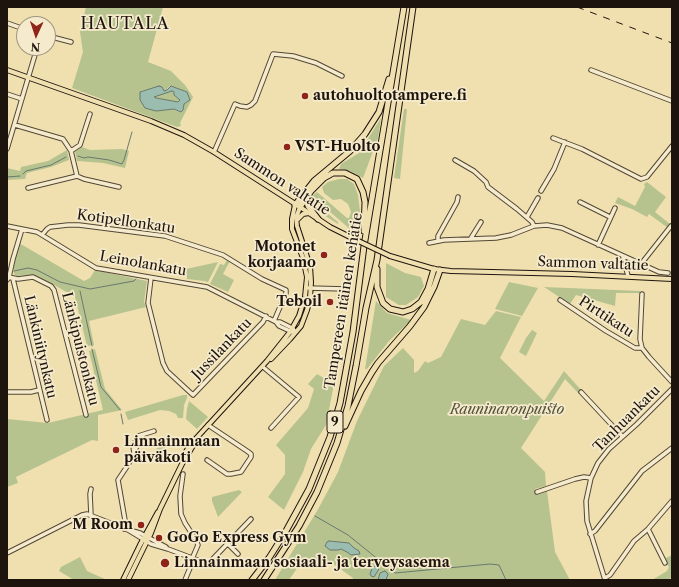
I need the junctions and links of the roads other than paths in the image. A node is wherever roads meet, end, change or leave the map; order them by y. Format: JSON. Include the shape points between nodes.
{"nodes":[{"id":1,"x":404,"y":7,"type":"edge"},
{"id":2,"x":412,"y":7,"type":"edge"},
{"id":3,"x":56,"y":38,"type":"edge"},
{"id":4,"x":71,"y":42,"type":"dead end"},
{"id":5,"x":35,"y":56,"type":"edge"},
{"id":6,"x":394,"y":63,"type":"junction"},
{"id":7,"x":7,"y":70,"type":"edge"},
{"id":8,"x":591,"y":70,"type":"dead end"},
{"id":9,"x":342,"y":76,"type":"dead end"},
{"id":10,"x":29,"y":78,"type":"junction"},
{"id":11,"x":7,"y":94,"type":"edge"},
{"id":12,"x":22,"y":99,"type":"junction"},
{"id":13,"x":672,"y":101,"type":"edge"},
{"id":14,"x":90,"y":114,"type":"dead end"},
{"id":15,"x":15,"y":124,"type":"junction"},
{"id":16,"x":553,"y":138,"type":"dead end"},
{"id":17,"x":565,"y":142,"type":"junction"},
{"id":18,"x":672,"y":146,"type":"edge"},
{"id":19,"x":7,"y":149,"type":"edge"},
{"id":20,"x":71,"y":151,"type":"junction"},
{"id":21,"x":214,"y":152,"type":"junction"},
{"id":22,"x":455,"y":160,"type":"dead end"},
{"id":23,"x":78,"y":176,"type":"junction"},
{"id":24,"x":119,"y":187,"type":"dead end"},
{"id":25,"x":28,"y":188,"type":"dead end"},
{"id":26,"x":541,"y":192,"type":"dead end"},
{"id":27,"x":306,"y":197,"type":"junction"},
{"id":28,"x":458,"y":197,"type":"dead end"},
{"id":29,"x":538,"y":198,"type":"dead end"},
{"id":30,"x":580,"y":202,"type":"dead end"},
{"id":31,"x":297,"y":206,"type":"junction"},
{"id":32,"x":615,"y":208,"type":"dead end"},
{"id":33,"x":309,"y":214,"type":"junction"},
{"id":34,"x":527,"y":217,"type":"junction"},
{"id":35,"x":610,"y":217,"type":"junction"},
{"id":36,"x":318,"y":219,"type":"junction"},
{"id":37,"x":296,"y":222,"type":"junction"},
{"id":38,"x":481,"y":222,"type":"dead end"},
{"id":39,"x":7,"y":226,"type":"edge"},
{"id":40,"x":534,"y":226,"type":"junction"},
{"id":41,"x":671,"y":226,"type":"edge"},
{"id":42,"x":22,"y":228,"type":"junction"},
{"id":43,"x":42,"y":235,"type":"junction"},
{"id":44,"x":471,"y":238,"type":"junction"},
{"id":45,"x":438,"y":241,"type":"junction"},
{"id":46,"x":429,"y":243,"type":"dead end"},
{"id":47,"x":598,"y":245,"type":"junction"},
{"id":48,"x":364,"y":246,"type":"junction"},
{"id":49,"x":623,"y":257,"type":"junction"},
{"id":50,"x":377,"y":260,"type":"junction"},
{"id":51,"x":641,"y":264,"type":"junction"},
{"id":52,"x":437,"y":270,"type":"junction"},
{"id":53,"x":668,"y":273,"type":"dead end"},
{"id":54,"x":628,"y":276,"type":"junction"},
{"id":55,"x":151,"y":278,"type":"junction"},
{"id":56,"x":10,"y":279,"type":"edge"},
{"id":57,"x":672,"y":279,"type":"edge"},
{"id":58,"x":309,"y":288,"type":"junction"},
{"id":59,"x":346,"y":289,"type":"dead end"},
{"id":60,"x":642,"y":294,"type":"dead end"},
{"id":61,"x":560,"y":300,"type":"dead end"},
{"id":62,"x":266,"y":316,"type":"junction"},
{"id":63,"x":275,"y":321,"type":"junction"},
{"id":64,"x":291,"y":330,"type":"junction"},
{"id":65,"x":295,"y":333,"type":"junction"},
{"id":66,"x":642,"y":348,"type":"junction"},
{"id":67,"x":267,"y":361,"type":"junction"},
{"id":68,"x":263,"y":367,"type":"junction"},
{"id":69,"x":672,"y":382,"type":"edge"},
{"id":70,"x":672,"y":389,"type":"edge"},
{"id":71,"x":39,"y":390,"type":"junction"},
{"id":72,"x":7,"y":392,"type":"edge"},
{"id":73,"x":581,"y":392,"type":"dead end"},
{"id":74,"x":86,"y":415,"type":"dead end"},
{"id":75,"x":47,"y":420,"type":"dead end"},
{"id":76,"x":208,"y":424,"type":"junction"},
{"id":77,"x":271,"y":428,"type":"dead end"},
{"id":78,"x":154,"y":432,"type":"dead end"},
{"id":79,"x":622,"y":436,"type":"junction"},
{"id":80,"x":336,"y":444,"type":"junction"},
{"id":81,"x":672,"y":448,"type":"edge"},
{"id":82,"x":207,"y":460,"type":"dead end"},
{"id":83,"x":183,"y":474,"type":"dead end"},
{"id":84,"x":591,"y":478,"type":"junction"},
{"id":85,"x":91,"y":489,"type":"dead end"},
{"id":86,"x":537,"y":492,"type":"dead end"},
{"id":87,"x":672,"y":502,"type":"edge"},
{"id":88,"x":92,"y":516,"type":"junction"},
{"id":89,"x":251,"y":519,"type":"dead end"},
{"id":90,"x":648,"y":529,"type":"junction"},
{"id":91,"x":126,"y":530,"type":"junction"},
{"id":92,"x":590,"y":534,"type":"junction"},
{"id":93,"x":146,"y":539,"type":"junction"},
{"id":94,"x":228,"y":544,"type":"junction"},
{"id":95,"x":7,"y":553,"type":"edge"},
{"id":96,"x":238,"y":554,"type":"dead end"},
{"id":97,"x":192,"y":559,"type":"junction"},
{"id":98,"x":665,"y":563,"type":"dead end"},
{"id":99,"x":605,"y":579,"type":"edge"},
{"id":100,"x":123,"y":580,"type":"edge"},
{"id":101,"x":128,"y":580,"type":"edge"},
{"id":102,"x":185,"y":580,"type":"edge"},
{"id":103,"x":252,"y":580,"type":"edge"},
{"id":104,"x":264,"y":580,"type":"edge"}],
"edges":[{"from":1,"to":6,"type":"highway","name":"Tampereen itäinen kehätie","number":"9"},
{"from":2,"to":50,"type":"highway","name":"Tampereen itäinen kehätie","number":"9"},
{"from":3,"to":4,"type":"street"},
{"from":5,"to":10,"type":"street"},
{"from":6,"to":31,"type":"highway","via":[[382,103],[370,127],[350,151],[314,181]]},
{"from":6,"to":48,"type":"highway","name":"Tampereen itäinen kehätie","number":"9"},
{"from":7,"to":10,"type":"main road","name":"Sammon valtatie"},
{"from":8,"to":13,"type":"street"},
{"from":9,"to":21,"type":"street","via":[[316,62],[274,54],[255,101],[247,107],[235,104]]},
{"from":10,"to":12,"type":"street"},
{"from":10,"to":21,"type":"main road","name":"Sammon valtatie","via":[[151,121],[184,135]]},
{"from":11,"to":12,"type":"street"},
{"from":12,"to":15,"type":"street"},
{"from":14,"to":20,"type":"street","via":[[80,145]]},
{"from":15,"to":19,"type":"street"},
{"from":15,"to":20,"type":"street","via":[[62,139]]},
{"from":16,"to":17,"type":"street"},
{"from":17,"to":18,"type":"street","via":[[641,179],[647,177]]},
{"from":17,"to":26,"type":"street"},
{"from":20,"to":23,"type":"street"},
{"from":21,"to":31,"type":"main road","name":"Sammon valtatie"},
{"from":22,"to":34,"type":"street","via":[[472,169],[488,186]]},
{"from":23,"to":24,"type":"street","via":[[84,180]]},
{"from":23,"to":25,"type":"street"},
{"from":27,"to":31,"type":"highway"},
{"from":27,"to":36,"type":"highway","via":[[308,206]]},
{"from":27,"to":48,"type":"highway","via":[[324,178],[333,173],[345,173],[357,179],[364,197]]},
{"from":28,"to":45,"type":"street","via":[[438,236]]},
{"from":29,"to":34,"type":"street"},
{"from":30,"to":35,"type":"street"},
{"from":31,"to":33,"type":"main road","name":"Sammon valtatie"},
{"from":31,"to":37,"type":"main road"},
{"from":31,"to":58,"type":"main road","via":[[292,229],[305,266]]},
{"from":32,"to":35,"type":"street"},
{"from":33,"to":36,"type":"main road","name":"Sammon valtatie"},
{"from":33,"to":37,"type":"main road","via":[[301,215]]},
{"from":34,"to":40,"type":"street"},
{"from":35,"to":47,"type":"street"},
{"from":36,"to":52,"type":"main road","name":"Sammon valtatie","bridge":true,"via":[[390,256]]},
{"from":37,"to":58,"type":"main road","via":[[310,266]]},
{"from":38,"to":44,"type":"street"},
{"from":39,"to":42,"type":"street","name":"Leinolankatu"},
{"from":40,"to":44,"type":"street","via":[[504,237]]},
{"from":40,"to":47,"type":"street","via":[[558,227]]},
{"from":41,"to":51,"type":"street"},
{"from":42,"to":43,"type":"street","name":"Leinolankatu"},
{"from":42,"to":56,"type":"street"},
{"from":43,"to":55,"type":"street","name":"Leinolankatu","via":[[96,268]]},
{"from":43,"to":63,"type":"street","name":"Kotipellonkatu","via":[[50,227],[80,225],[161,236],[223,255],[262,279],[285,289],[286,293]]},
{"from":44,"to":45,"type":"street"},
{"from":45,"to":46,"type":"street"},
{"from":47,"to":49,"type":"street"},
{"from":48,"to":103,"type":"highway","name":"Tampereen itäinen kehätie","number":"9","via":[[348,364],[330,437],[301,504],[269,558]]},
{"from":49,"to":51,"type":"street"},
{"from":49,"to":54,"type":"street"},
{"from":50,"to":52,"type":"highway","via":[[376,281],[380,299],[386,306],[399,312],[412,309],[421,302]]},
{"from":50,"to":80,"type":"highway","name":"Tampereen itäinen kehätie","number":"9","via":[[352,388]]},
{"from":51,"to":53,"type":"street"},
{"from":52,"to":54,"type":"main road","name":"Sammon valtatie"},
{"from":52,"to":80,"type":"highway","via":[[434,287],[424,307],[369,376]]},
{"from":54,"to":57,"type":"main road","name":"Sammon valtatie"},
{"from":55,"to":62,"type":"street","name":"Leinolankatu","via":[[207,287]]},
{"from":55,"to":62,"type":"street","name":"Jussilankatu","via":[[148,303],[163,363],[193,395]]},
{"from":56,"to":71,"type":"street","name":"Länkiniitynkatu"},
{"from":56,"to":74,"type":"street","name":"Länkipuistonkatu","via":[[33,276],[54,290]]},
{"from":58,"to":59,"type":"street"},
{"from":58,"to":64,"type":"main road"},
{"from":58,"to":65,"type":"main road","via":[[307,310]]},
{"from":60,"to":66,"type":"street"},
{"from":61,"to":66,"type":"street","name":"Pirttikatu","via":[[635,348]]},
{"from":62,"to":63,"type":"street","name":"Leinolankatu"},
{"from":63,"to":64,"type":"street","name":"Leinolankatu"},
{"from":64,"to":65,"type":"street"},
{"from":64,"to":67,"type":"main road"},
{"from":65,"to":67,"type":"main road"},
{"from":66,"to":69,"type":"street"},
{"from":67,"to":68,"type":"main road"},
{"from":68,"to":76,"type":"main road"},
{"from":68,"to":77,"type":"street","via":[[299,397]]},
{"from":70,"to":79,"type":"street","name":"Tanhuankatu"},
{"from":71,"to":72,"type":"street"},
{"from":71,"to":75,"type":"street","name":"Länkiniitynkatu"},
{"from":73,"to":79,"type":"street"},
{"from":76,"to":82,"type":"street","via":[[251,454],[251,457],[241,472],[231,474],[227,474]]},
{"from":76,"to":93,"type":"main road","via":[[182,464]]},
{"from":78,"to":91,"type":"street","via":[[143,435],[118,480]]},
{"from":79,"to":84,"type":"street","name":"Tanhuankatu","via":[[603,456]]},
{"from":80,"to":104,"type":"highway","name":"Tampereen itäinen kehätie","number":"9","via":[[324,477],[308,509]]},
{"from":81,"to":92,"type":"street","via":[[642,471],[595,532]]},
{"from":83,"to":97,"type":"street","via":[[181,514],[198,545]]},
{"from":84,"to":86,"type":"street","via":[[575,479]]},
{"from":84,"to":92,"type":"street","name":"Tanhuankatu","via":[[586,508]]},
{"from":85,"to":88,"type":"street"},
{"from":87,"to":90,"type":"street"},
{"from":88,"to":91,"type":"street"},
{"from":88,"to":95,"type":"street","via":[[82,515]]},
{"from":89,"to":94,"type":"street"},
{"from":90,"to":98,"type":"street"},
{"from":90,"to":99,"type":"street","via":[[634,541]]},
{"from":91,"to":93,"type":"street","via":[[140,533]]},
{"from":92,"to":99,"type":"street","name":"Tanhuankatu"},
{"from":93,"to":97,"type":"street"},
{"from":93,"to":100,"type":"main road"},
{"from":93,"to":101,"type":"main road"},
{"from":94,"to":96,"type":"street"},
{"from":94,"to":97,"type":"street","via":[[208,564]]},
{"from":97,"to":102,"type":"street"}]}
